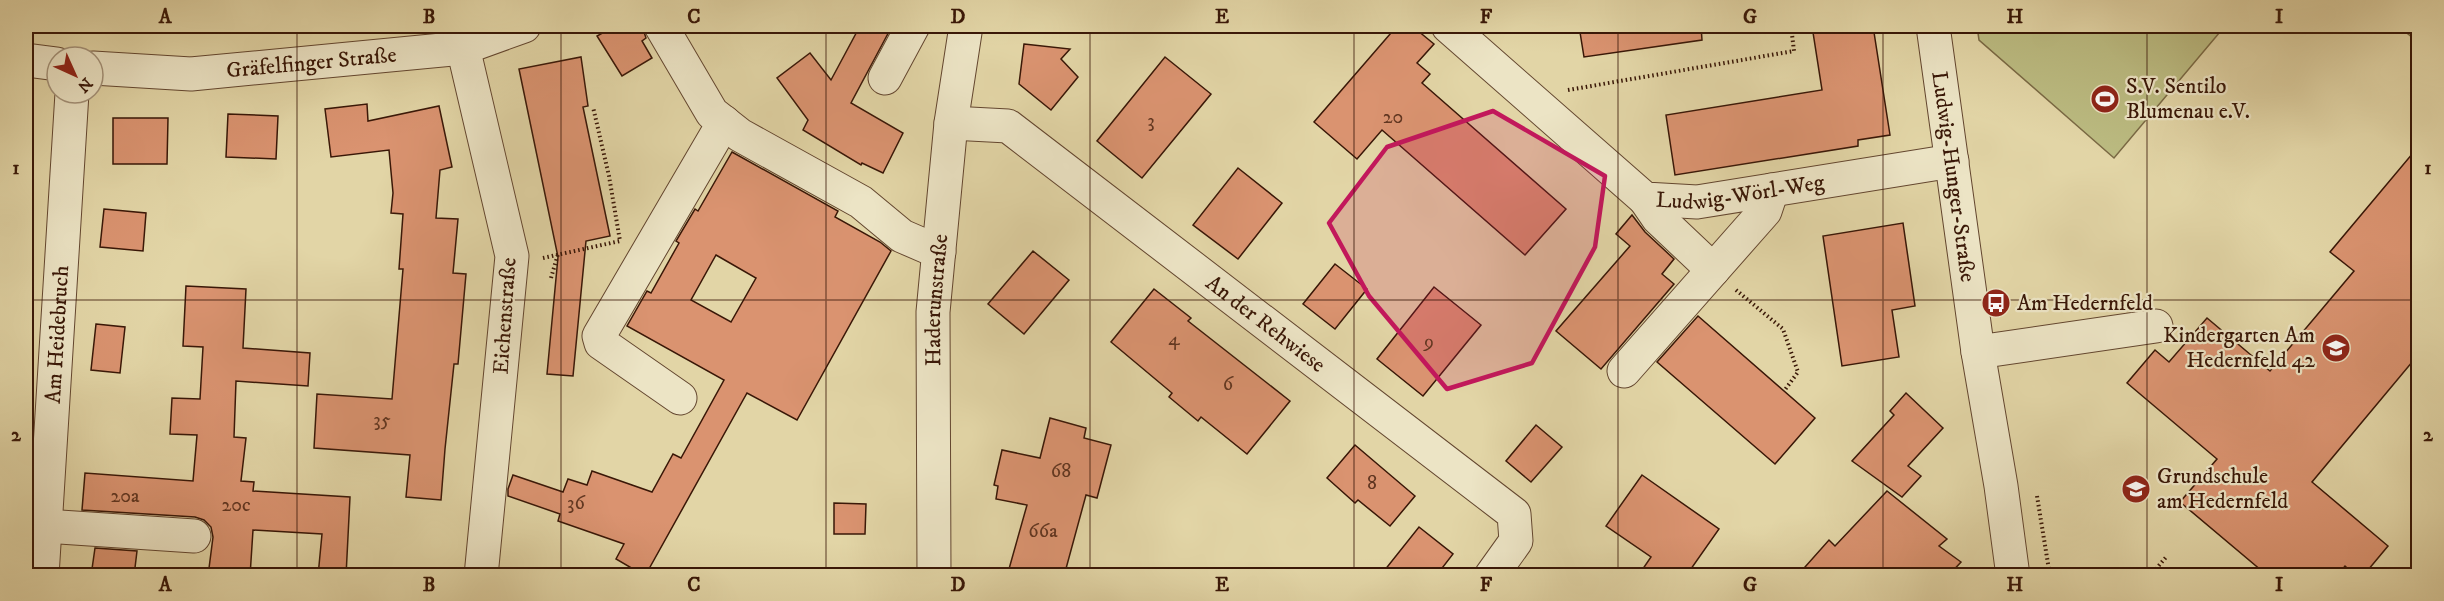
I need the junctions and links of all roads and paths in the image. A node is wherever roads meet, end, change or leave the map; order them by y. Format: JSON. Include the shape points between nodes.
{"nodes":[{"id":1,"x":525,"y":26,"type":"edge"},
{"id":2,"x":661,"y":26,"type":"edge"},
{"id":3,"x":913,"y":26,"type":"edge"},
{"id":4,"x":966,"y":26,"type":"edge"},
{"id":5,"x":1448,"y":26,"type":"edge"},
{"id":6,"x":1791,"y":26,"type":"edge"},
{"id":7,"x":1933,"y":26,"type":"edge"},
{"id":8,"x":460,"y":37,"type":"edge"},
{"id":9,"x":26,"y":60,"type":"edge"},
{"id":10,"x":45,"y":62,"type":"edge"},
{"id":11,"x":105,"y":69,"type":"edge"},
{"id":12,"x":885,"y":78,"type":"dead end"},
{"id":13,"x":1529,"y":97,"type":"junction"},
{"id":14,"x":71,"y":105,"type":"edge"},
{"id":15,"x":593,"y":107,"type":"dead end"},
{"id":16,"x":724,"y":122,"type":"junction"},
{"id":17,"x":951,"y":123,"type":"junction"},
{"id":18,"x":1952,"y":161,"type":"junction"},
{"id":19,"x":1772,"y":190,"type":"junction"},
{"id":20,"x":1645,"y":199,"type":"junction"},
{"id":21,"x":939,"y":252,"type":"junction"},
{"id":22,"x":558,"y":254,"type":"junction"},
{"id":23,"x":512,"y":256,"type":"junction"},
{"id":24,"x":1713,"y":270,"type":"junction"},
{"id":25,"x":551,"y":278,"type":"dead end"},
{"id":26,"x":2156,"y":326,"type":"dead end"},
{"id":27,"x":1978,"y":352,"type":"junction"},
{"id":28,"x":1624,"y":371,"type":"dead end"},
{"id":29,"x":1784,"y":391,"type":"dead end"},
{"id":30,"x":680,"y":398,"type":"dead end"},
{"id":31,"x":45,"y":526,"type":"junction"},
{"id":32,"x":194,"y":536,"type":"dead end"},
{"id":33,"x":2167,"y":556,"type":"dead end"},
{"id":34,"x":42,"y":576,"type":"edge"},
{"id":35,"x":481,"y":576,"type":"edge"},
{"id":36,"x":934,"y":576,"type":"edge"},
{"id":37,"x":1491,"y":576,"type":"edge"},
{"id":38,"x":2013,"y":576,"type":"edge"},
{"id":39,"x":2150,"y":576,"type":"edge"}],
"edges":[{"from":1,"to":8,"type":"street","name":"Gräfelfinger Straße"},
{"from":2,"to":16,"type":"street","via":[[712,113]]},
{"from":3,"to":12,"type":"street"},
{"from":4,"to":17,"type":"street","name":"Haderunstraße"},
{"from":5,"to":13,"type":"street","name":"Ludwig-Wörl-Weg"},
{"from":6,"to":13,"type":"path","via":[[1794,51]]},
{"from":7,"to":18,"type":"street","name":"Ludwig-Hunger-Straße"},
{"from":8,"to":11,"type":"street","name":"Gräfelfinger Straße","via":[[191,74]]},
{"from":8,"to":23,"type":"street","name":"Eichenstraße"},
{"from":9,"to":10,"type":"street"},
{"from":13,"to":20,"type":"street","name":"Ludwig-Wörl-Weg"},
{"from":14,"to":31,"type":"street","name":"Am Heidebruch"},
{"from":15,"to":22,"type":"path","via":[[620,240]]},
{"from":16,"to":21,"type":"street","via":[[740,135],[861,202],[902,236]]},
{"from":16,"to":30,"type":"street","via":[[599,336],[601,343]]},
{"from":17,"to":21,"type":"street","name":"Haderunstraße"},
{"from":17,"to":37,"type":"street","name":"An der Rehwiese","via":[[1008,126],[1514,514],[1516,541]]},
{"from":18,"to":19,"type":"street","name":"Ludwig-Wörl-Weg"},
{"from":18,"to":27,"type":"street","name":"Ludwig-Hunger-Straße"},
{"from":19,"to":20,"type":"street","name":"Ludwig-Wörl-Weg","via":[[1697,202]]},
{"from":19,"to":24,"type":"street","via":[[1765,211]]},
{"from":20,"to":24,"type":"street","via":[[1658,218]]},
{"from":21,"to":36,"type":"street","name":"Haderunstraße","via":[[933,312]]},
{"from":22,"to":23,"type":"path","via":[[528,261]]},
{"from":22,"to":25,"type":"path"},
{"from":23,"to":35,"type":"street","name":"Eichenstraße"},
{"from":24,"to":28,"type":"street"},
{"from":24,"to":29,"type":"path","via":[[1784,330],[1798,372]]},
{"from":26,"to":27,"type":"street"},
{"from":27,"to":38,"type":"street","name":"Ludwig-Hunger-Straße"},
{"from":31,"to":32,"type":"street"},
{"from":31,"to":34,"type":"street","name":"Am Heidebruch"},
{"from":33,"to":39,"type":"path"}]}
